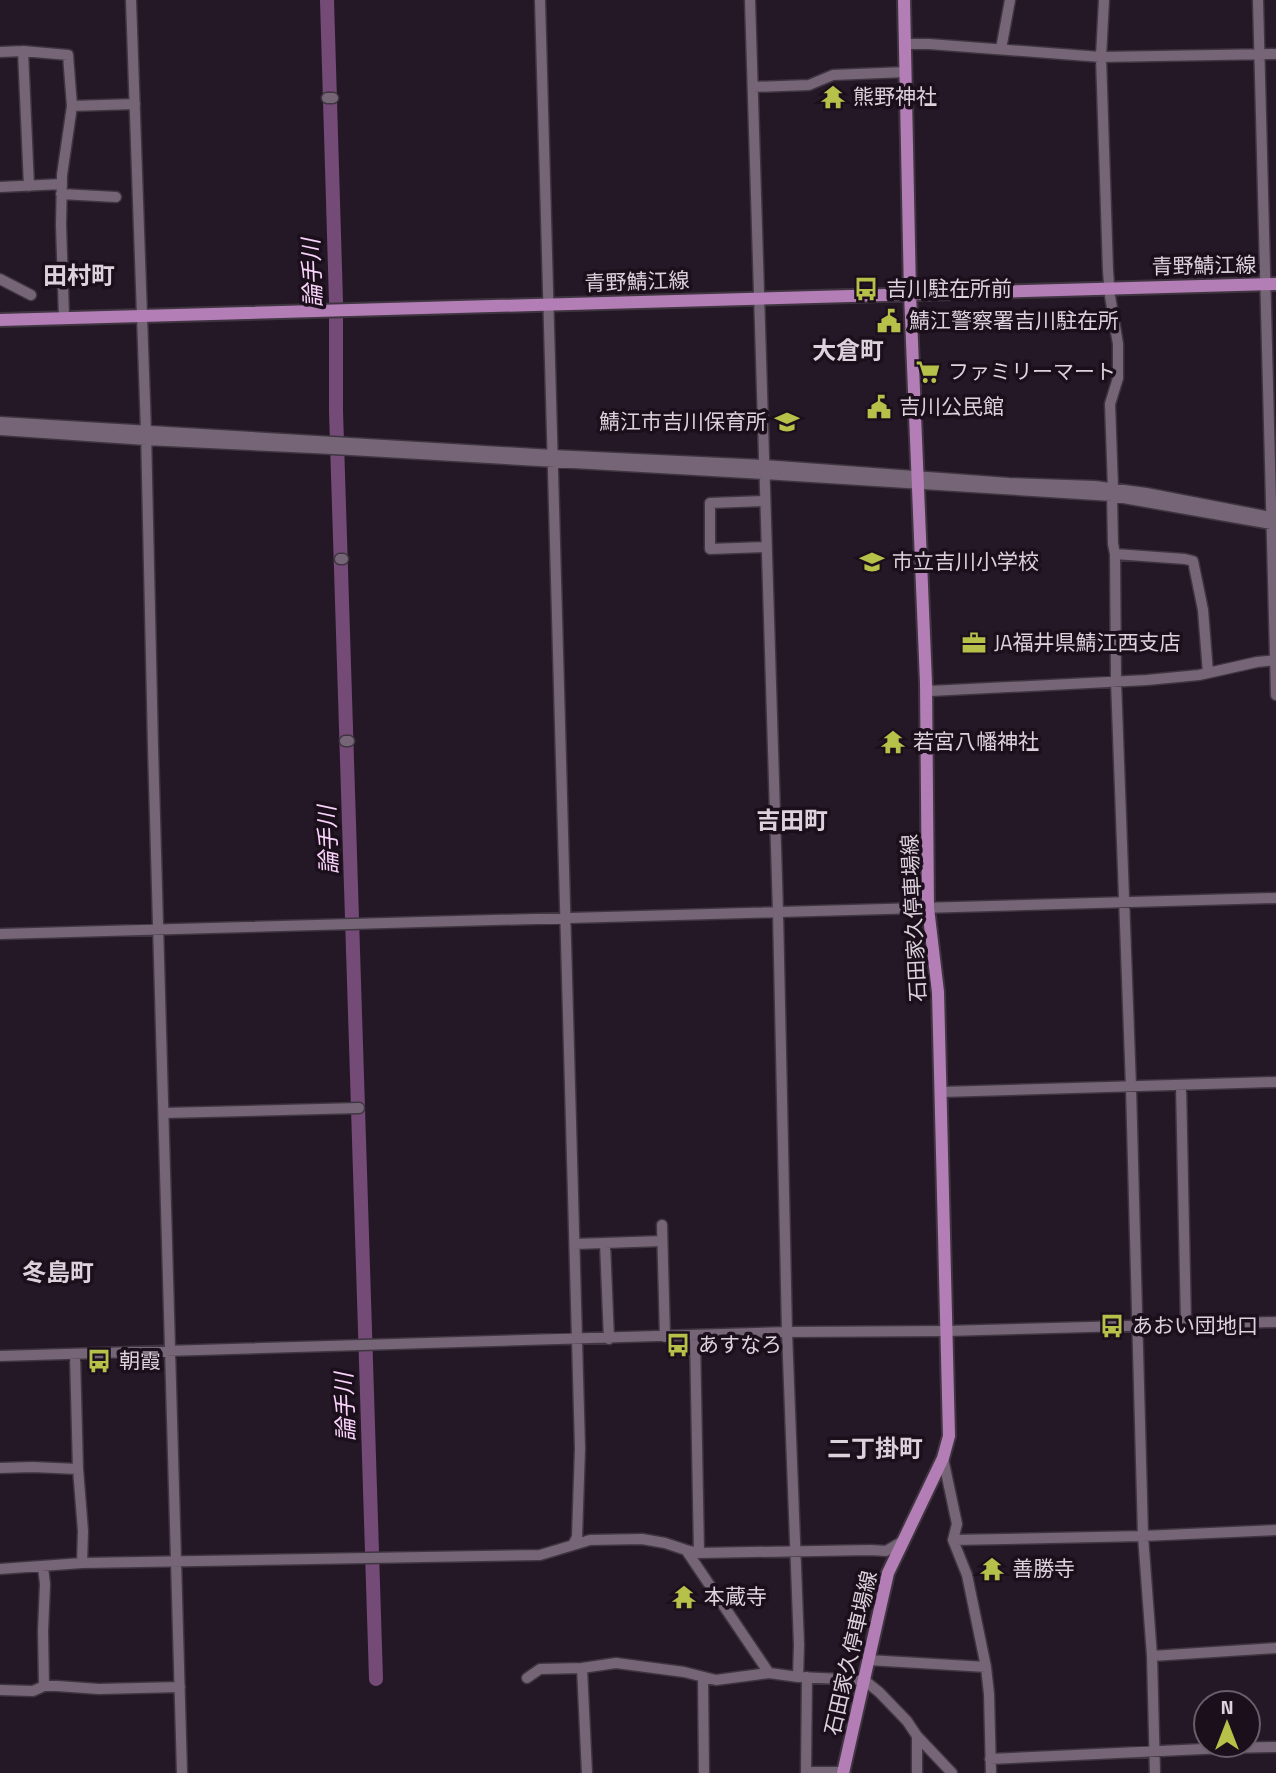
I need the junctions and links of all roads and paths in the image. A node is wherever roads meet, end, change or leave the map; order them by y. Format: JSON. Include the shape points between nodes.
{"nodes":[{"id":1,"x":131,"y":0,"type":"edge"},
{"id":2,"x":540,"y":0,"type":"edge"},
{"id":3,"x":750,"y":0,"type":"edge"},
{"id":4,"x":904,"y":0,"type":"edge"},
{"id":5,"x":1010,"y":0,"type":"edge"},
{"id":6,"x":1104,"y":0,"type":"edge"},
{"id":7,"x":1258,"y":0,"type":"edge"},
{"id":8,"x":905,"y":44,"type":"junction"},
{"id":9,"x":1001,"y":49,"type":"junction"},
{"id":10,"x":23,"y":51,"type":"junction"},
{"id":11,"x":0,"y":52,"type":"edge"},
{"id":12,"x":1258,"y":54,"type":"junction"},
{"id":13,"x":1276,"y":54,"type":"edge"},
{"id":14,"x":1101,"y":57,"type":"junction"},
{"id":15,"x":906,"y":72,"type":"junction"},
{"id":16,"x":753,"y":87,"type":"junction"},
{"id":17,"x":135,"y":104,"type":"junction"},
{"id":18,"x":72,"y":106,"type":"junction"},
{"id":19,"x":29,"y":186,"type":"junction"},
{"id":20,"x":0,"y":187,"type":"edge"},
{"id":21,"x":61,"y":189,"type":"junction"},
{"id":22,"x":117,"y":197,"type":"dead end"},
{"id":23,"x":0,"y":279,"type":"edge"},
{"id":24,"x":1271,"y":284,"type":"edge"},
{"id":25,"x":1110,"y":288,"type":"junction"},
{"id":26,"x":910,"y":293,"type":"junction"},
{"id":27,"x":31,"y":295,"type":"dead end"},
{"id":28,"x":759,"y":298,"type":"junction"},
{"id":29,"x":549,"y":304,"type":"junction"},
{"id":30,"x":64,"y":317,"type":"junction"},
{"id":31,"x":141,"y":317,"type":"junction"},
{"id":32,"x":0,"y":320,"type":"edge"},
{"id":33,"x":0,"y":422,"type":"edge"},
{"id":34,"x":0,"y":430,"type":"edge"},
{"id":35,"x":146,"y":436,"type":"junction"},
{"id":36,"x":552,"y":459,"type":"junction"},
{"id":37,"x":764,"y":470,"type":"junction"},
{"id":38,"x":917,"y":480,"type":"junction"},
{"id":39,"x":1113,"y":492,"type":"junction"},
{"id":40,"x":765,"y":501,"type":"junction"},
{"id":41,"x":1273,"y":521,"type":"edge"},
{"id":42,"x":766,"y":547,"type":"junction"},
{"id":43,"x":1115,"y":554,"type":"junction"},
{"id":44,"x":1276,"y":660,"type":"edge"},
{"id":45,"x":1208,"y":673,"type":"junction"},
{"id":46,"x":1116,"y":681,"type":"junction"},
{"id":47,"x":926,"y":683,"type":"junction"},
{"id":48,"x":1276,"y":695,"type":"edge"},
{"id":49,"x":1276,"y":898,"type":"edge"},
{"id":50,"x":1125,"y":903,"type":"junction"},
{"id":51,"x":928,"y":908,"type":"junction"},
{"id":52,"x":778,"y":912,"type":"junction"},
{"id":53,"x":565,"y":919,"type":"junction"},
{"id":54,"x":159,"y":929,"type":"junction"},
{"id":55,"x":0,"y":934,"type":"edge"},
{"id":56,"x":1276,"y":1082,"type":"edge"},
{"id":57,"x":1181,"y":1085,"type":"junction"},
{"id":58,"x":1131,"y":1087,"type":"junction"},
{"id":59,"x":941,"y":1092,"type":"junction"},
{"id":60,"x":357,"y":1108,"type":"dead end"},
{"id":61,"x":164,"y":1113,"type":"junction"},
{"id":62,"x":662,"y":1225,"type":"dead end"},
{"id":63,"x":662,"y":1241,"type":"junction"},
{"id":64,"x":605,"y":1243,"type":"junction"},
{"id":65,"x":575,"y":1244,"type":"junction"},
{"id":66,"x":1276,"y":1322,"type":"edge"},
{"id":67,"x":1186,"y":1324,"type":"junction"},
{"id":68,"x":1137,"y":1325,"type":"junction"},
{"id":69,"x":946,"y":1331,"type":"junction"},
{"id":70,"x":788,"y":1332,"type":"junction"},
{"id":71,"x":695,"y":1336,"type":"junction"},
{"id":72,"x":665,"y":1337,"type":"junction"},
{"id":73,"x":609,"y":1339,"type":"junction"},
{"id":74,"x":578,"y":1340,"type":"junction"},
{"id":75,"x":170,"y":1352,"type":"junction"},
{"id":76,"x":75,"y":1355,"type":"junction"},
{"id":77,"x":0,"y":1356,"type":"edge"},
{"id":78,"x":943,"y":1458,"type":"junction"},
{"id":79,"x":0,"y":1468,"type":"edge"},
{"id":80,"x":78,"y":1469,"type":"junction"},
{"id":81,"x":1276,"y":1530,"type":"edge"},
{"id":82,"x":1143,"y":1536,"type":"junction"},
{"id":83,"x":903,"y":1541,"type":"junction"},
{"id":84,"x":953,"y":1541,"type":"junction"},
{"id":85,"x":572,"y":1545,"type":"junction"},
{"id":86,"x":686,"y":1550,"type":"junction"},
{"id":87,"x":796,"y":1551,"type":"junction"},
{"id":88,"x":699,"y":1553,"type":"junction"},
{"id":89,"x":177,"y":1562,"type":"junction"},
{"id":90,"x":82,"y":1563,"type":"junction"},
{"id":91,"x":43,"y":1567,"type":"junction"},
{"id":92,"x":0,"y":1569,"type":"edge"},
{"id":93,"x":1276,"y":1648,"type":"edge"},
{"id":94,"x":1152,"y":1656,"type":"junction"},
{"id":95,"x":868,"y":1660,"type":"junction"},
{"id":96,"x":986,"y":1667,"type":"junction"},
{"id":97,"x":582,"y":1668,"type":"junction"},
{"id":98,"x":769,"y":1673,"type":"junction"},
{"id":99,"x":703,"y":1677,"type":"junction"},
{"id":100,"x":802,"y":1677,"type":"junction"},
{"id":101,"x":527,"y":1678,"type":"dead end"},
{"id":102,"x":864,"y":1680,"type":"junction"},
{"id":103,"x":44,"y":1686,"type":"junction"},
{"id":104,"x":180,"y":1687,"type":"junction"},
{"id":105,"x":0,"y":1690,"type":"edge"},
{"id":106,"x":917,"y":1735,"type":"junction"},
{"id":107,"x":1276,"y":1748,"type":"edge"},
{"id":108,"x":1154,"y":1752,"type":"junction"},
{"id":109,"x":990,"y":1759,"type":"junction"},
{"id":110,"x":843,"y":1772,"type":"edge"},
{"id":111,"x":182,"y":1773,"type":"edge"},
{"id":112,"x":587,"y":1773,"type":"edge"},
{"id":113,"x":704,"y":1773,"type":"edge"},
{"id":114,"x":917,"y":1773,"type":"edge"},
{"id":115,"x":953,"y":1773,"type":"edge"},
{"id":116,"x":991,"y":1773,"type":"edge"},
{"id":117,"x":1155,"y":1773,"type":"edge"}],
"edges":[{"from":1,"to":17,"type":"street"},
{"from":2,"to":29,"type":"street"},
{"from":3,"to":16,"type":"street"},
{"from":4,"to":8,"type":"main road","name":"石田家久停車場線"},
{"from":5,"to":9,"type":"street"},
{"from":6,"to":14,"type":"street"},
{"from":7,"to":12,"type":"street"},
{"from":8,"to":9,"type":"street"},
{"from":8,"to":15,"type":"main road","name":"石田家久停車場線"},
{"from":9,"to":14,"type":"street"},
{"from":10,"to":11,"type":"street"},
{"from":10,"to":18,"type":"street","via":[[68,55]]},
{"from":10,"to":19,"type":"street"},
{"from":12,"to":13,"type":"street"},
{"from":12,"to":14,"type":"street"},
{"from":12,"to":24,"type":"street"},
{"from":14,"to":25,"type":"street"},
{"from":15,"to":16,"type":"street","via":[[833,75],[809,85]]},
{"from":15,"to":26,"type":"main road","name":"石田家久停車場線"},
{"from":16,"to":28,"type":"street"},
{"from":17,"to":18,"type":"street"},
{"from":17,"to":31,"type":"street"},
{"from":18,"to":21,"type":"street"},
{"from":19,"to":20,"type":"street"},
{"from":19,"to":21,"type":"street"},
{"from":21,"to":22,"type":"street"},
{"from":21,"to":30,"type":"street"},
{"from":23,"to":27,"type":"street"},
{"from":24,"to":25,"type":"main road","name":"青野鯖江線"},
{"from":24,"to":41,"type":"street"},
{"from":25,"to":26,"type":"main road","name":"青野鯖江線"},
{"from":25,"to":39,"type":"street","via":[[1118,344],[1118,379],[1110,404]]},
{"from":26,"to":28,"type":"main road","name":"青野鯖江線"},
{"from":26,"to":38,"type":"main road","name":"石田家久停車場線"},
{"from":28,"to":29,"type":"main road","name":"青野鯖江線"},
{"from":28,"to":37,"type":"street"},
{"from":29,"to":31,"type":"main road","name":"青野鯖江線"},
{"from":29,"to":36,"type":"street"},
{"from":30,"to":31,"type":"main road","name":"青野鯖江線"},
{"from":30,"to":32,"type":"main road","name":"青野鯖江線"},
{"from":31,"to":35,"type":"street"},
{"from":33,"to":35,"type":"street"},
{"from":34,"to":35,"type":"street"},
{"from":35,"to":36,"type":"street"},
{"from":35,"to":54,"type":"street"},
{"from":36,"to":37,"type":"street"},
{"from":36,"to":53,"type":"street"},
{"from":37,"to":38,"type":"street"},
{"from":37,"to":40,"type":"street"},
{"from":38,"to":39,"type":"street"},
{"from":38,"to":47,"type":"main road","name":"石田家久停車場線"},
{"from":39,"to":41,"type":"street"},
{"from":39,"to":43,"type":"street"},
{"from":40,"to":42,"type":"street"},
{"from":40,"to":42,"type":"street","via":[[710,503],[710,549]]},
{"from":41,"to":44,"type":"street"},
{"from":42,"to":52,"type":"street"},
{"from":43,"to":45,"type":"street","via":[[1193,561]]},
{"from":43,"to":46,"type":"street"},
{"from":44,"to":45,"type":"street"},
{"from":44,"to":48,"type":"street"},
{"from":45,"to":46,"type":"street"},
{"from":46,"to":47,"type":"street","via":[[930,691]]},
{"from":46,"to":50,"type":"street"},
{"from":47,"to":51,"type":"main road","name":"石田家久停車場線"},
{"from":49,"to":50,"type":"street"},
{"from":50,"to":51,"type":"street"},
{"from":50,"to":58,"type":"street"},
{"from":51,"to":52,"type":"street"},
{"from":51,"to":59,"type":"main road","name":"石田家久停車場線","via":[[938,992]]},
{"from":52,"to":53,"type":"street"},
{"from":52,"to":70,"type":"street"},
{"from":53,"to":54,"type":"street"},
{"from":53,"to":65,"type":"street"},
{"from":54,"to":55,"type":"street"},
{"from":54,"to":61,"type":"street"},
{"from":56,"to":57,"type":"street"},
{"from":57,"to":58,"type":"street"},
{"from":57,"to":67,"type":"street"},
{"from":58,"to":59,"type":"street"},
{"from":58,"to":68,"type":"street"},
{"from":59,"to":69,"type":"main road","name":"石田家久停車場線"},
{"from":60,"to":61,"type":"street"},
{"from":61,"to":75,"type":"street"},
{"from":62,"to":63,"type":"street"},
{"from":63,"to":64,"type":"street"},
{"from":63,"to":72,"type":"street"},
{"from":64,"to":65,"type":"street"},
{"from":64,"to":73,"type":"street"},
{"from":65,"to":74,"type":"street"},
{"from":66,"to":67,"type":"street"},
{"from":67,"to":68,"type":"street"},
{"from":68,"to":69,"type":"street"},
{"from":68,"to":82,"type":"street"},
{"from":69,"to":70,"type":"street"},
{"from":69,"to":78,"type":"main road","name":"石田家久停車場線","via":[[949,1436]]},
{"from":70,"to":71,"type":"street"},
{"from":70,"to":87,"type":"street"},
{"from":71,"to":72,"type":"street"},
{"from":71,"to":88,"type":"street"},
{"from":72,"to":73,"type":"street"},
{"from":73,"to":74,"type":"street"},
{"from":74,"to":75,"type":"street"},
{"from":74,"to":85,"type":"street","via":[[580,1448]]},
{"from":75,"to":76,"type":"street"},
{"from":75,"to":89,"type":"street"},
{"from":76,"to":77,"type":"street"},
{"from":76,"to":80,"type":"street"},
{"from":78,"to":83,"type":"main road","name":"石田家久停車場線"},
{"from":78,"to":84,"type":"street","via":[[957,1524]]},
{"from":79,"to":80,"type":"street"},
{"from":80,"to":90,"type":"street"},
{"from":81,"to":82,"type":"street"},
{"from":82,"to":84,"type":"street"},
{"from":82,"to":94,"type":"street"},
{"from":83,"to":87,"type":"street","via":[[886,1551]]},
{"from":83,"to":95,"type":"main road","name":"石田家久停車場線","via":[[888,1573]]},
{"from":84,"to":96,"type":"street","via":[[967,1575]]},
{"from":85,"to":86,"type":"street","via":[[642,1539]]},
{"from":85,"to":89,"type":"street","via":[[540,1555]]},
{"from":86,"to":88,"type":"street"},
{"from":86,"to":98,"type":"street"},
{"from":87,"to":88,"type":"street"},
{"from":87,"to":100,"type":"street"},
{"from":89,"to":90,"type":"street"},
{"from":89,"to":104,"type":"street"},
{"from":90,"to":91,"type":"street"},
{"from":91,"to":92,"type":"street"},
{"from":91,"to":103,"type":"street"},
{"from":93,"to":94,"type":"street"},
{"from":94,"to":108,"type":"street"},
{"from":95,"to":96,"type":"street"},
{"from":95,"to":102,"type":"main road","name":"石田家久停車場線"},
{"from":96,"to":109,"type":"street"},
{"from":97,"to":99,"type":"street","via":[[616,1664]]},
{"from":97,"to":101,"type":"street","via":[[540,1669]]},
{"from":97,"to":112,"type":"street"},
{"from":98,"to":99,"type":"street","via":[[716,1680]]},
{"from":98,"to":100,"type":"street"},
{"from":99,"to":113,"type":"street"},
{"from":100,"to":102,"type":"street"},
{"from":100,"to":110,"type":"street","via":[[806,1772]]},
{"from":102,"to":106,"type":"street"},
{"from":102,"to":110,"type":"main road","name":"石田家久停車場線"},
{"from":103,"to":104,"type":"street"},
{"from":103,"to":105,"type":"street","via":[[33,1691]]},
{"from":104,"to":111,"type":"street"},
{"from":106,"to":114,"type":"street"},
{"from":106,"to":115,"type":"street"},
{"from":107,"to":108,"type":"street"},
{"from":108,"to":109,"type":"street"},
{"from":108,"to":117,"type":"street"},
{"from":109,"to":116,"type":"street"}]}
